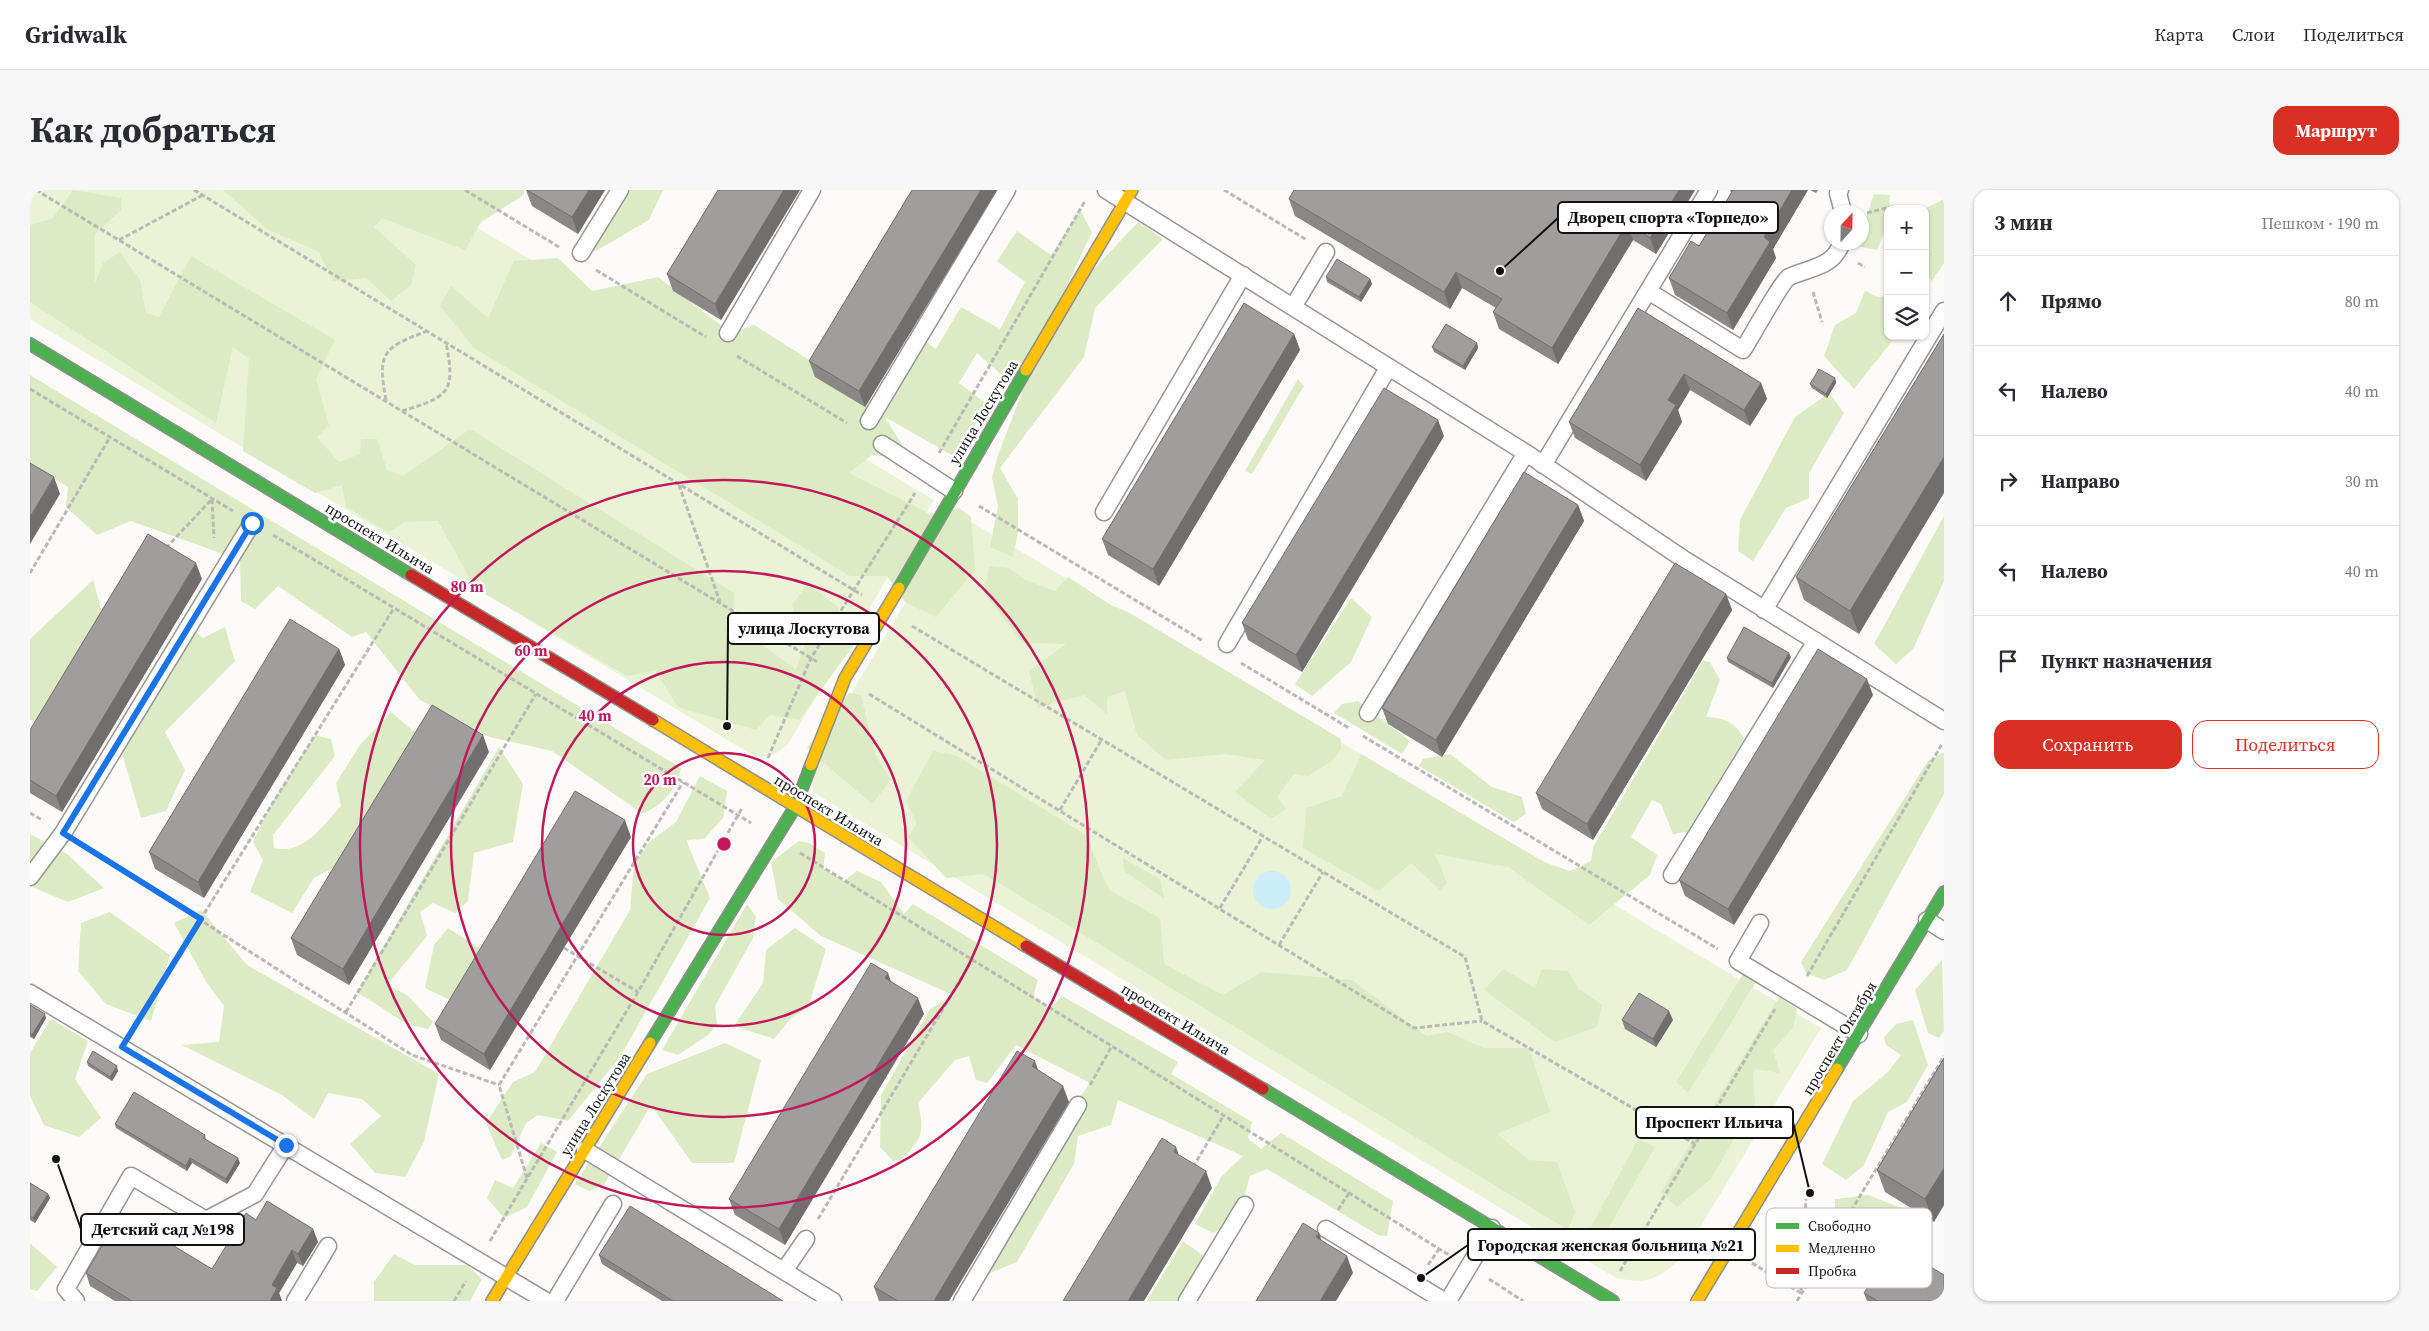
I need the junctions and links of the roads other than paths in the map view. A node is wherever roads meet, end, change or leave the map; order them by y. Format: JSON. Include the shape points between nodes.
{"nodes":[{"id":1,"x":620,"y":190,"type":"edge"},
{"id":2,"x":812,"y":190,"type":"edge"},
{"id":3,"x":1007,"y":190,"type":"edge"},
{"id":4,"x":1106,"y":190,"type":"edge"},
{"id":5,"x":1709,"y":190,"type":"edge"},
{"id":6,"x":1840,"y":190,"type":"edge"},
{"id":7,"x":1128,"y":196,"type":"edge"},
{"id":8,"x":1841,"y":205,"type":"edge"},
{"id":9,"x":1839,"y":250,"type":"edge"},
{"id":10,"x":1326,"y":252,"type":"road end"},
{"id":11,"x":574,"y":253,"type":"road end"},
{"id":12,"x":1243,"y":275,"type":"junction"},
{"id":13,"x":1648,"y":291,"type":"junction"},
{"id":14,"x":1293,"y":307,"type":"junction"},
{"id":15,"x":1944,"y":312,"type":"edge"},
{"id":16,"x":728,"y":333,"type":"dead end"},
{"id":17,"x":30,"y":344,"type":"edge"},
{"id":18,"x":1388,"y":368,"type":"junction"},
{"id":19,"x":869,"y":421,"type":"dead end"},
{"id":20,"x":882,"y":444,"type":"dead end"},
{"id":21,"x":1526,"y":453,"type":"junction"},
{"id":22,"x":1543,"y":465,"type":"junction"},
{"id":23,"x":954,"y":491,"type":"junction"},
{"id":24,"x":1104,"y":512,"type":"dead end"},
{"id":25,"x":252,"y":523,"type":"road end"},
{"id":26,"x":1682,"y":558,"type":"junction"},
{"id":27,"x":1672,"y":574,"type":"edge"},
{"id":28,"x":1764,"y":610,"type":"junction"},
{"id":29,"x":1816,"y":641,"type":"junction"},
{"id":30,"x":1227,"y":644,"type":"dead end"},
{"id":31,"x":1368,"y":713,"type":"dead end"},
{"id":32,"x":1944,"y":721,"type":"edge"},
{"id":33,"x":796,"y":807,"type":"junction"},
{"id":34,"x":1672,"y":875,"type":"dead end"},
{"id":35,"x":30,"y":877,"type":"edge"},
{"id":36,"x":1944,"y":892,"type":"edge"},
{"id":37,"x":1927,"y":920,"type":"junction"},
{"id":38,"x":1760,"y":923,"type":"dead end"},
{"id":39,"x":1944,"y":931,"type":"edge"},
{"id":40,"x":30,"y":993,"type":"edge"},
{"id":41,"x":1859,"y":1034,"type":"junction"},
{"id":42,"x":1078,"y":1105,"type":"road end"},
{"id":43,"x":286,"y":1145,"type":"junction"},
{"id":44,"x":585,"y":1150,"type":"junction"},
{"id":45,"x":613,"y":1204,"type":"dead end"},
{"id":46,"x":1245,"y":1205,"type":"dead end"},
{"id":47,"x":1492,"y":1228,"type":"junction"},
{"id":48,"x":1326,"y":1229,"type":"dead end"},
{"id":49,"x":806,"y":1239,"type":"road end"},
{"id":50,"x":328,"y":1246,"type":"dead end"},
{"id":51,"x":784,"y":1272,"type":"junction"},
{"id":52,"x":506,"y":1278,"type":"junction"},
{"id":53,"x":76,"y":1301,"type":"edge"},
{"id":54,"x":295,"y":1301,"type":"edge"},
{"id":55,"x":492,"y":1301,"type":"edge"},
{"id":56,"x":546,"y":1301,"type":"edge"},
{"id":57,"x":555,"y":1301,"type":"edge"},
{"id":58,"x":833,"y":1301,"type":"edge"},
{"id":59,"x":962,"y":1301,"type":"edge"},
{"id":60,"x":1187,"y":1301,"type":"edge"},
{"id":61,"x":1446,"y":1301,"type":"edge"},
{"id":62,"x":1613,"y":1301,"type":"edge"},
{"id":63,"x":1697,"y":1301,"type":"edge"}],
"edges":[{"from":1,"to":11,"type":"lane"},
{"from":2,"to":16,"type":"lane"},
{"from":3,"to":19,"type":"lane"},
{"from":4,"to":7,"type":"lane"},
{"from":5,"to":13,"type":"lane"},
{"from":6,"to":8,"type":"lane"},
{"from":7,"to":12,"type":"lane"},
{"from":7,"to":23,"type":"street","name":"улица Лоскутова"},
{"from":9,"to":13,"type":"lane","via":[[1827,264],[1787,278],[1744,350]]},
{"from":10,"to":14,"type":"lane"},
{"from":12,"to":14,"type":"lane"},
{"from":12,"to":24,"type":"lane"},
{"from":13,"to":22,"type":"lane"},
{"from":14,"to":18,"type":"lane"},
{"from":15,"to":28,"type":"lane"},
{"from":17,"to":33,"type":"street","name":"проспект Ильича"},
{"from":18,"to":21,"type":"lane"},
{"from":18,"to":30,"type":"lane"},
{"from":20,"to":23,"type":"lane"},
{"from":21,"to":22,"type":"lane"},
{"from":21,"to":31,"type":"lane"},
{"from":22,"to":26,"type":"lane"},
{"from":23,"to":33,"type":"street","name":"улица Лоскутова","via":[[887,610],[844,678]]},
{"from":25,"to":35,"type":"lane","via":[[63,833]]},
{"from":26,"to":27,"type":"lane"},
{"from":26,"to":28,"type":"lane"},
{"from":28,"to":29,"type":"lane"},
{"from":29,"to":32,"type":"lane"},
{"from":29,"to":34,"type":"lane"},
{"from":33,"to":44,"type":"street","name":"улица Лоскутова"},
{"from":33,"to":47,"type":"street","name":"проспект Ильича"},
{"from":36,"to":37,"type":"street","name":"проспект Октября"},
{"from":37,"to":39,"type":"lane"},
{"from":37,"to":41,"type":"street","name":"проспект Октября"},
{"from":38,"to":41,"type":"lane","via":[[1738,961]]},
{"from":40,"to":43,"type":"lane"},
{"from":41,"to":63,"type":"street","name":"проспект Октября"},
{"from":42,"to":59,"type":"lane"},
{"from":43,"to":52,"type":"lane"},
{"from":43,"to":53,"type":"lane","via":[[256,1194],[206,1220],[131,1176],[66,1289]]},
{"from":44,"to":51,"type":"lane"},
{"from":44,"to":52,"type":"street","name":"улица Лоскутова"},
{"from":45,"to":57,"type":"lane"},
{"from":46,"to":60,"type":"lane"},
{"from":47,"to":61,"type":"lane"},
{"from":47,"to":62,"type":"street","name":"проспект Ильича"},
{"from":48,"to":61,"type":"lane"},
{"from":49,"to":51,"type":"lane"},
{"from":50,"to":54,"type":"lane"},
{"from":51,"to":58,"type":"lane"},
{"from":52,"to":55,"type":"street","name":"улица Лоскутова"},
{"from":52,"to":56,"type":"lane"}]}
